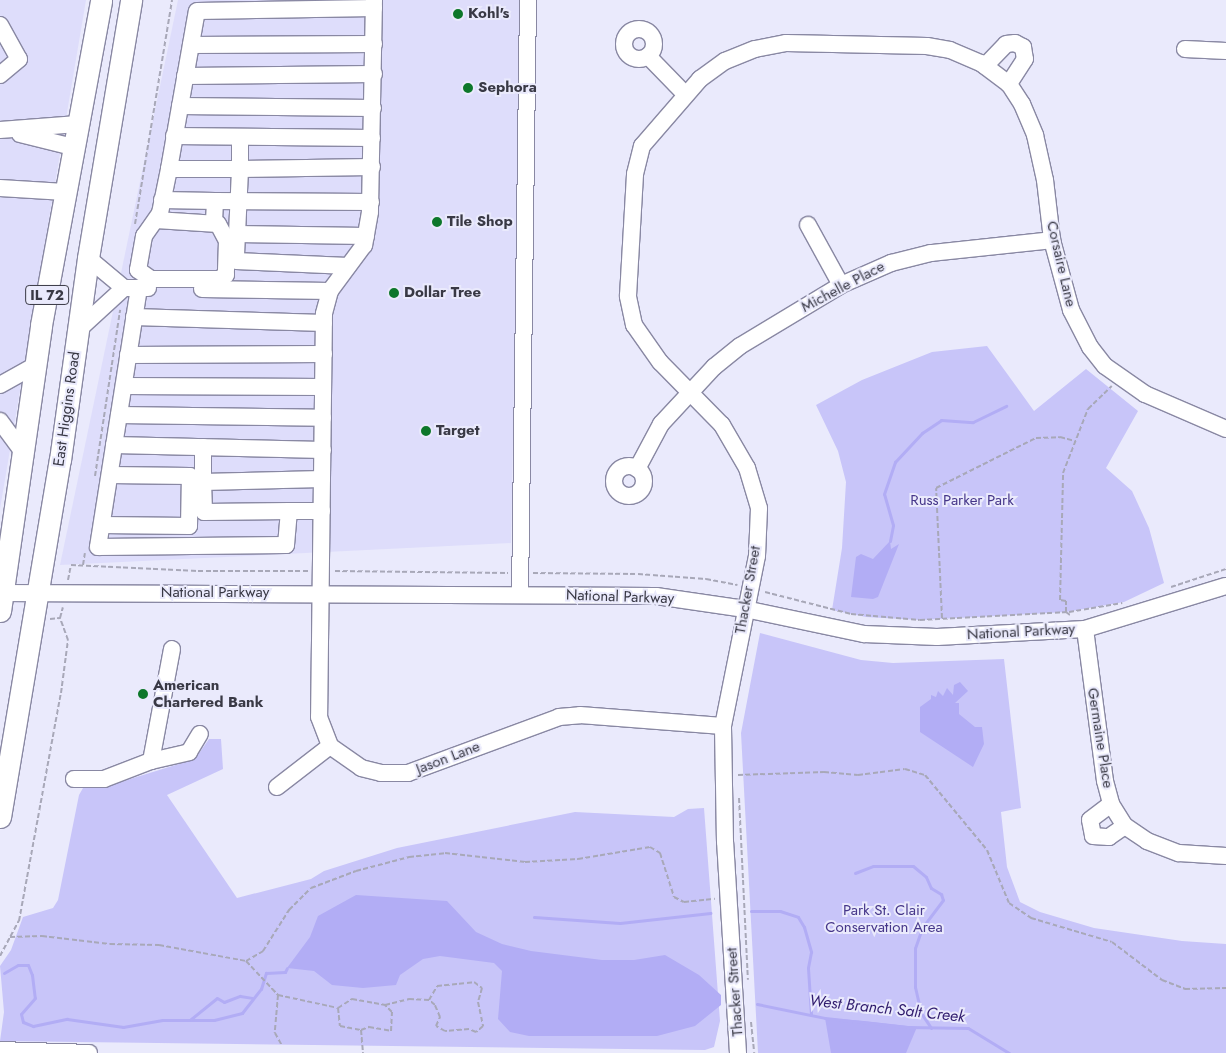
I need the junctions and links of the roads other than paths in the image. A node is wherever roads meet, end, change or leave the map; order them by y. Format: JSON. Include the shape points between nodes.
{"nodes":[{"id":1,"x":101,"y":0,"type":"edge"},
{"id":2,"x":131,"y":0,"type":"edge"},
{"id":3,"x":144,"y":0,"type":"edge"},
{"id":4,"x":528,"y":0,"type":"edge"},
{"id":5,"x":344,"y":4,"type":"edge"},
{"id":6,"x":374,"y":4,"type":"edge"},
{"id":7,"x":198,"y":6,"type":"edge"},
{"id":8,"x":0,"y":25,"type":"edge"},
{"id":9,"x":374,"y":44,"type":"junction"},
{"id":10,"x":191,"y":46,"type":"junction"},
{"id":11,"x":1185,"y":50,"type":"dead end"},
{"id":12,"x":1226,"y":50,"type":"edge"},
{"id":13,"x":648,"y":56,"type":"dead end"},
{"id":14,"x":985,"y":66,"type":"junction"},
{"id":15,"x":374,"y":74,"type":"junction"},
{"id":16,"x":0,"y":75,"type":"edge"},
{"id":17,"x":185,"y":76,"type":"junction"},
{"id":18,"x":1008,"y":84,"type":"junction"},
{"id":19,"x":685,"y":94,"type":"junction"},
{"id":20,"x":180,"y":106,"type":"junction"},
{"id":21,"x":373,"y":108,"type":"junction"},
{"id":22,"x":110,"y":123,"type":"junction"},
{"id":23,"x":78,"y":124,"type":"junction"},
{"id":24,"x":1,"y":127,"type":"edge"},
{"id":25,"x":174,"y":136,"type":"junction"},
{"id":26,"x":240,"y":137,"type":"junction"},
{"id":27,"x":372,"y":138,"type":"junction"},
{"id":28,"x":73,"y":146,"type":"junction"},
{"id":29,"x":372,"y":168,"type":"junction"},
{"id":30,"x":169,"y":169,"type":"junction"},
{"id":31,"x":240,"y":169,"type":"junction"},
{"id":32,"x":0,"y":188,"type":"edge"},
{"id":33,"x":65,"y":192,"type":"junction"},
{"id":34,"x":162,"y":200,"type":"junction"},
{"id":35,"x":215,"y":201,"type":"junction"},
{"id":36,"x":238,"y":202,"type":"junction"},
{"id":37,"x":371,"y":202,"type":"junction"},
{"id":38,"x":156,"y":220,"type":"junction"},
{"id":39,"x":214,"y":221,"type":"junction"},
{"id":40,"x":808,"y":225,"type":"dead end"},
{"id":41,"x":237,"y":234,"type":"junction"},
{"id":42,"x":366,"y":236,"type":"junction"},
{"id":43,"x":1052,"y":240,"type":"junction"},
{"id":44,"x":88,"y":258,"type":"junction"},
{"id":45,"x":236,"y":262,"type":"junction"},
{"id":46,"x":348,"y":266,"type":"junction"},
{"id":47,"x":842,"y":285,"type":"junction"},
{"id":48,"x":131,"y":288,"type":"junction"},
{"id":49,"x":235,"y":289,"type":"junction"},
{"id":50,"x":330,"y":291,"type":"junction"},
{"id":51,"x":134,"y":317,"type":"junction"},
{"id":52,"x":324,"y":323,"type":"junction"},
{"id":53,"x":78,"y":330,"type":"junction"},
{"id":54,"x":324,"y":354,"type":"junction"},
{"id":55,"x":128,"y":355,"type":"junction"},
{"id":56,"x":36,"y":365,"type":"junction"},
{"id":57,"x":0,"y":385,"type":"edge"},
{"id":58,"x":124,"y":386,"type":"junction"},
{"id":59,"x":323,"y":387,"type":"junction"},
{"id":60,"x":690,"y":392,"type":"junction"},
{"id":61,"x":119,"y":415,"type":"junction"},
{"id":62,"x":323,"y":418,"type":"junction"},
{"id":63,"x":0,"y":421,"type":"edge"},
{"id":64,"x":1226,"y":428,"type":"edge"},
{"id":65,"x":114,"y":445,"type":"junction"},
{"id":66,"x":202,"y":447,"type":"junction"},
{"id":67,"x":323,"y":450,"type":"junction"},
{"id":68,"x":25,"y":455,"type":"junction"},
{"id":69,"x":637,"y":468,"type":"dead end"},
{"id":70,"x":110,"y":475,"type":"junction"},
{"id":71,"x":322,"y":479,"type":"junction"},
{"id":72,"x":203,"y":482,"type":"junction"},
{"id":73,"x":289,"y":511,"type":"junction"},
{"id":74,"x":322,"y":511,"type":"junction"},
{"id":75,"x":102,"y":525,"type":"junction"},
{"id":76,"x":1226,"y":586,"type":"edge"},
{"id":77,"x":38,"y":592,"type":"junction"},
{"id":78,"x":321,"y":594,"type":"junction"},
{"id":79,"x":520,"y":595,"type":"junction"},
{"id":80,"x":1,"y":596,"type":"edge"},
{"id":81,"x":753,"y":610,"type":"junction"},
{"id":82,"x":1085,"y":629,"type":"junction"},
{"id":83,"x":172,"y":648,"type":"dead end"},
{"id":84,"x":723,"y":726,"type":"junction"},
{"id":85,"x":200,"y":734,"type":"dead end"},
{"id":86,"x":330,"y":746,"type":"junction"},
{"id":87,"x":150,"y":761,"type":"junction"},
{"id":88,"x":74,"y":779,"type":"dead end"},
{"id":89,"x":277,"y":787,"type":"dead end"},
{"id":90,"x":1111,"y":804,"type":"junction"},
{"id":91,"x":0,"y":817,"type":"edge"},
{"id":92,"x":1125,"y":826,"type":"junction"},
{"id":93,"x":1226,"y":856,"type":"edge"},
{"id":94,"x":0,"y":1050,"type":"edge"},
{"id":95,"x":89,"y":1053,"type":"edge"},
{"id":96,"x":738,"y":1053,"type":"edge"}],
"edges":[{"from":1,"to":23,"type":"main road","number":"IL 72"},
{"from":2,"to":22,"type":"main road","name":"East Higgins Road","number":"IL 72"},
{"from":3,"to":22,"type":"main road","via":[[130,74]]},
{"from":4,"to":79,"type":"street"},
{"from":5,"to":6,"type":"street"},
{"from":5,"to":7,"type":"street"},
{"from":6,"to":9,"type":"street"},
{"from":7,"to":10,"type":"street"},
{"from":8,"to":16,"type":"street","via":[[19,59]]},
{"from":9,"to":10,"type":"street"},
{"from":9,"to":15,"type":"street"},
{"from":10,"to":17,"type":"street"},
{"from":11,"to":12,"type":"street"},
{"from":13,"to":19,"type":"street"},
{"from":14,"to":18,"type":"street","name":"Corsaire Lane"},
{"from":14,"to":18,"type":"street","via":[[1006,44],[1015,42],[1023,46],[1025,58]]},
{"from":14,"to":19,"type":"street","name":"Corsaire Lane","via":[[950,50],[927,46],[786,42],[725,60]]},
{"from":15,"to":17,"type":"street"},
{"from":15,"to":21,"type":"street"},
{"from":17,"to":20,"type":"street"},
{"from":18,"to":43,"type":"street","name":"Corsaire Lane","via":[[1022,104],[1034,134],[1045,180]]},
{"from":19,"to":60,"type":"street","name":"Thacker Street","via":[[642,146],[635,174],[628,296],[634,325],[648,349]]},
{"from":20,"to":21,"type":"street"},
{"from":20,"to":25,"type":"street"},
{"from":21,"to":27,"type":"street"},
{"from":22,"to":44,"type":"main road","name":"East Higgins Road","number":"IL 72"},
{"from":23,"to":24,"type":"street"},
{"from":23,"to":28,"type":"main road","number":"IL 72"},
{"from":24,"to":28,"type":"street"},
{"from":25,"to":26,"type":"street"},
{"from":25,"to":30,"type":"street"},
{"from":26,"to":27,"type":"street"},
{"from":26,"to":31,"type":"street"},
{"from":27,"to":29,"type":"street"},
{"from":28,"to":33,"type":"main road","number":"IL 72"},
{"from":29,"to":31,"type":"street"},
{"from":29,"to":37,"type":"street"},
{"from":30,"to":31,"type":"street"},
{"from":30,"to":34,"type":"street"},
{"from":31,"to":36,"type":"street"},
{"from":32,"to":33,"type":"street"},
{"from":33,"to":56,"type":"main road","number":"IL 72"},
{"from":34,"to":35,"type":"street"},
{"from":34,"to":38,"type":"street"},
{"from":35,"to":36,"type":"street"},
{"from":35,"to":39,"type":"street"},
{"from":36,"to":37,"type":"street"},
{"from":36,"to":41,"type":"street"},
{"from":37,"to":42,"type":"street"},
{"from":38,"to":39,"type":"street"},
{"from":38,"to":39,"type":"street","via":[[144,236],[138,266],[141,274],[151,279],[223,277],[228,269],[227,240],[223,228]]},
{"from":40,"to":47,"type":"street"},
{"from":41,"to":42,"type":"street"},
{"from":41,"to":45,"type":"street"},
{"from":42,"to":46,"type":"street","via":[[364,245]]},
{"from":43,"to":47,"type":"street","name":"Michelle Place","via":[[931,253],[891,262]]},
{"from":43,"to":64,"type":"street","name":"Corsaire Lane","via":[[1071,310],[1090,347],[1105,366],[1145,394]]},
{"from":44,"to":48,"type":"street"},
{"from":44,"to":53,"type":"main road","name":"East Higgins Road","number":"IL 72"},
{"from":45,"to":46,"type":"street"},
{"from":45,"to":49,"type":"street"},
{"from":46,"to":50,"type":"street"},
{"from":47,"to":60,"type":"street","name":"Michelle Place","via":[[740,346]]},
{"from":48,"to":49,"type":"street"},
{"from":48,"to":51,"type":"street"},
{"from":48,"to":53,"type":"street"},
{"from":49,"to":50,"type":"street"},
{"from":50,"to":52,"type":"street"},
{"from":51,"to":52,"type":"street"},
{"from":51,"to":55,"type":"street"},
{"from":52,"to":54,"type":"street"},
{"from":53,"to":77,"type":"main road","name":"East Higgins Road","number":"IL 72"},
{"from":54,"to":55,"type":"street"},
{"from":54,"to":59,"type":"street"},
{"from":55,"to":58,"type":"street"},
{"from":56,"to":57,"type":"street"},
{"from":56,"to":68,"type":"main road","number":"IL 72"},
{"from":58,"to":59,"type":"street"},
{"from":58,"to":61,"type":"street"},
{"from":59,"to":62,"type":"street"},
{"from":60,"to":69,"type":"street","name":"Michelle Place","via":[[661,424]]},
{"from":60,"to":81,"type":"street","name":"Thacker Street","via":[[722,425],[747,468],[759,508],[757,590]]},
{"from":61,"to":62,"type":"street"},
{"from":61,"to":65,"type":"street"},
{"from":62,"to":67,"type":"street"},
{"from":63,"to":68,"type":"street"},
{"from":65,"to":66,"type":"street"},
{"from":65,"to":70,"type":"street"},
{"from":66,"to":67,"type":"street"},
{"from":66,"to":72,"type":"street"},
{"from":67,"to":71,"type":"street"},
{"from":68,"to":80,"type":"main road","number":"IL 72"},
{"from":70,"to":75,"type":"street"},
{"from":70,"to":75,"type":"street","via":[[190,476],[189,526]]},
{"from":71,"to":72,"type":"street"},
{"from":71,"to":74,"type":"street"},
{"from":72,"to":73,"type":"street","via":[[204,512]]},
{"from":73,"to":74,"type":"street"},
{"from":73,"to":75,"type":"street","via":[[286,545],[98,547]]},
{"from":74,"to":78,"type":"street"},
{"from":76,"to":82,"type":"street","name":"National Parkway"},
{"from":77,"to":78,"type":"street","name":"National Parkway"},
{"from":77,"to":80,"type":"street","name":"National Parkway"},
{"from":77,"to":91,"type":"main road","name":"East Higgins Road","number":"IL 72"},
{"from":78,"to":79,"type":"street","name":"National Parkway"},
{"from":78,"to":86,"type":"street","via":[[319,717]]},
{"from":79,"to":81,"type":"street","name":"National Parkway","via":[[656,596]]},
{"from":81,"to":82,"type":"street","name":"National Parkway","via":[[864,634],[937,636]]},
{"from":81,"to":84,"type":"street","name":"Thacker Street"},
{"from":82,"to":90,"type":"street","name":"Germaine Place","via":[[1099,750]]},
{"from":83,"to":87,"type":"street"},
{"from":84,"to":86,"type":"street","name":"Jason Lane","via":[[580,715],[559,717],[408,773],[381,774],[361,768]]},
{"from":84,"to":96,"type":"street","name":"Thacker Street","via":[[737,898]]},
{"from":85,"to":87,"type":"street","via":[[189,752]]},
{"from":86,"to":89,"type":"street"},
{"from":87,"to":88,"type":"street","via":[[104,779]]},
{"from":90,"to":92,"type":"street","name":"Germaine Place"},
{"from":90,"to":92,"type":"street","via":[[1090,820],[1093,836],[1109,838]]},
{"from":92,"to":93,"type":"street","name":"Germaine Place","via":[[1147,841],[1179,853]]},
{"from":94,"to":95,"type":"street"}]}
